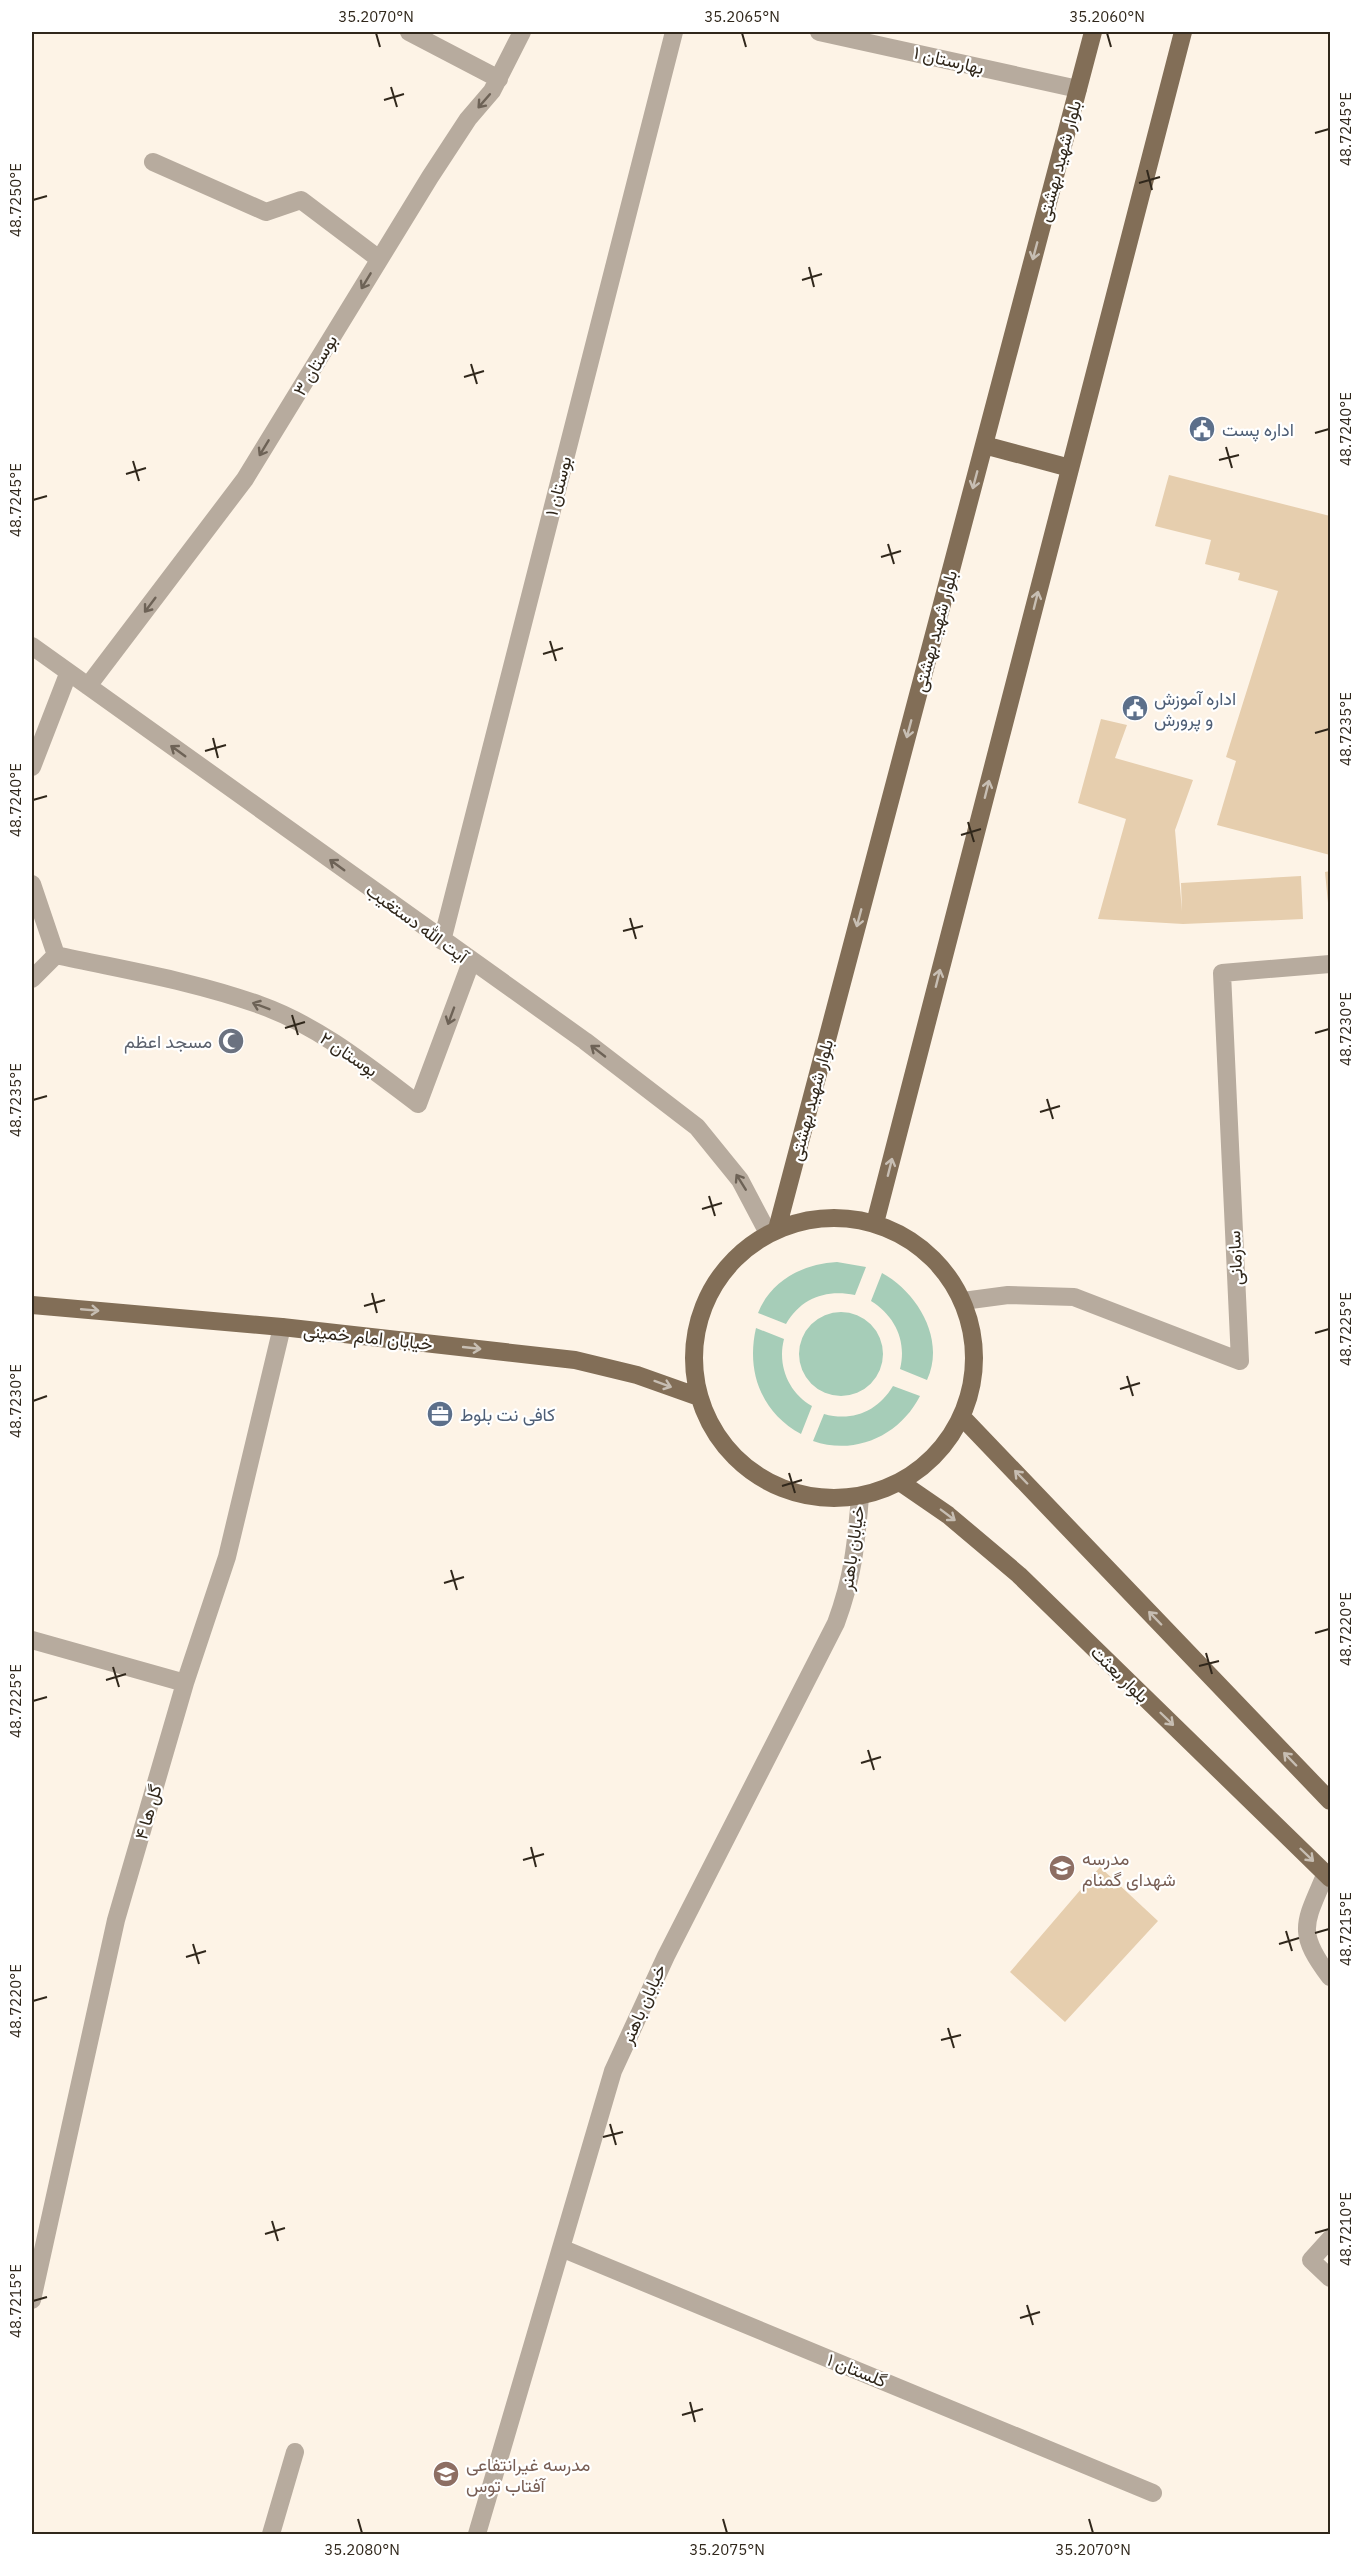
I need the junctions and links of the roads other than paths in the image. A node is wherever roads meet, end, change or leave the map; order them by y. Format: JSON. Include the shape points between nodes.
{"nodes":[{"id":1,"x":409,"y":32,"type":"edge"},
{"id":2,"x":522,"y":32,"type":"edge"},
{"id":3,"x":674,"y":32,"type":"edge"},
{"id":4,"x":819,"y":32,"type":"edge"},
{"id":5,"x":1093,"y":32,"type":"edge"},
{"id":6,"x":1183,"y":32,"type":"edge"},
{"id":7,"x":499,"y":79,"type":"junction"},
{"id":8,"x":1078,"y":89,"type":"junction"},
{"id":9,"x":153,"y":162,"type":"dead end"},
{"id":10,"x":379,"y":259,"type":"junction"},
{"id":11,"x":984,"y":446,"type":"junction"},
{"id":12,"x":1070,"y":468,"type":"junction"},
{"id":13,"x":32,"y":646,"type":"edge"},
{"id":14,"x":68,"y":674,"type":"junction"},
{"id":15,"x":88,"y":686,"type":"junction"},
{"id":16,"x":32,"y":767,"type":"edge"},
{"id":17,"x":32,"y":884,"type":"edge"},
{"id":18,"x":442,"y":941,"type":"junction"},
{"id":19,"x":56,"y":955,"type":"junction"},
{"id":20,"x":471,"y":962,"type":"junction"},
{"id":21,"x":1330,"y":964,"type":"edge"},
{"id":22,"x":32,"y":979,"type":"edge"},
{"id":23,"x":875,"y":1223,"type":"junction"},
{"id":24,"x":773,"y":1231,"type":"junction"},
{"id":25,"x":963,"y":1301,"type":"junction"},
{"id":26,"x":32,"y":1305,"type":"edge"},
{"id":27,"x":282,"y":1327,"type":"junction"},
{"id":28,"x":699,"y":1397,"type":"junction"},
{"id":29,"x":962,"y":1417,"type":"junction"},
{"id":30,"x":900,"y":1482,"type":"junction"},
{"id":31,"x":860,"y":1497,"type":"junction"},
{"id":32,"x":32,"y":1640,"type":"edge"},
{"id":33,"x":185,"y":1683,"type":"junction"},
{"id":34,"x":1330,"y":1801,"type":"edge"},
{"id":35,"x":1328,"y":1876,"type":"edge"},
{"id":36,"x":1330,"y":1977,"type":"edge"},
{"id":37,"x":1330,"y":2239,"type":"edge"},
{"id":38,"x":561,"y":2248,"type":"junction"},
{"id":39,"x":1330,"y":2278,"type":"edge"},
{"id":40,"x":32,"y":2300,"type":"edge"},
{"id":41,"x":295,"y":2452,"type":"dead end"},
{"id":42,"x":1153,"y":2493,"type":"dead end"},
{"id":43,"x":271,"y":2535,"type":"edge"},
{"id":44,"x":477,"y":2535,"type":"edge"}],
"edges":[{"from":1,"to":7,"type":"street"},
{"from":2,"to":7,"type":"street","name":"بوستان ۳"},
{"from":3,"to":18,"type":"street","name":"بوستان ۱"},
{"from":4,"to":8,"type":"street","name":"بهارستان ۱"},
{"from":5,"to":8,"type":"main road","name":"بلوار شهید بهشتی"},
{"from":6,"to":12,"type":"main road"},
{"from":7,"to":10,"type":"street","name":"بوستان ۳","one_way":true,"via":[[468,119]]},
{"from":8,"to":11,"type":"main road","name":"بلوار شهید بهشتی","one_way":true},
{"from":9,"to":10,"type":"street","via":[[266,212],[301,200]]},
{"from":10,"to":15,"type":"street","name":"بوستان ۳","one_way":true,"via":[[245,479]]},
{"from":11,"to":12,"type":"main road"},
{"from":11,"to":24,"type":"main road","name":"بلوار شهید بهشتی","one_way":true},
{"from":23,"to":12,"type":"main road","one_way":true},
{"from":13,"to":14,"type":"street","name":"آیت الله دستغیب"},
{"from":14,"to":15,"type":"street","name":"آیت الله دستغیب"},
{"from":14,"to":16,"type":"street"},
{"from":18,"to":15,"type":"street","name":"آیت الله دستغیب","one_way":true},
{"from":17,"to":19,"type":"street"},
{"from":18,"to":20,"type":"street","name":"آیت الله دستغیب"},
{"from":20,"to":19,"type":"street","name":"بوستان ۲","one_way":true,"via":[[418,1104],[312,1029],[261,1006],[193,984]]},
{"from":19,"to":22,"type":"street"},
{"from":24,"to":20,"type":"street","name":"آیت الله دستغیب","one_way":true,"via":[[740,1180],[697,1127],[585,1041]]},
{"from":21,"to":25,"type":"street","name":"سازمانی","via":[[1222,973],[1240,1361],[1074,1297],[1008,1295]]},
{"from":23,"to":24,"type":"main road","via":[[825,1217]]},
{"from":23,"to":25,"type":"main road","via":[[902,1234],[931,1257]]},
{"from":24,"to":28,"type":"main road","via":[[732,1261],[706,1299],[699,1318],[694,1358]]},
{"from":25,"to":29,"type":"main road","via":[[973,1336],[974,1371]]},
{"from":26,"to":27,"type":"main road","name":"خیابان امام خمینی","one_way":true},
{"from":27,"to":28,"type":"main road","name":"خیابان امام خمینی","one_way":true,"via":[[575,1360],[637,1375]]},
{"from":27,"to":33,"type":"street","name":"گل ها ۴","via":[[227,1557]]},
{"from":28,"to":31,"type":"main road","via":[[718,1436],[747,1468],[765,1480],[784,1490],[822,1498]]},
{"from":29,"to":30,"type":"main road","via":[[930,1461]]},
{"from":34,"to":29,"type":"main road","one_way":true},
{"from":30,"to":31,"type":"main road"},
{"from":30,"to":35,"type":"main road","name":"بلوار بعثت","one_way":true,"via":[[948,1515],[1019,1575]]},
{"from":31,"to":38,"type":"street","name":"خیابان باهنر","via":[[849,1587],[836,1623],[666,1956],[613,2071]]},
{"from":32,"to":33,"type":"street"},
{"from":33,"to":40,"type":"street","name":"گل ها ۴","via":[[116,1920]]},
{"from":35,"to":36,"type":"street","via":[[1306,1929],[1311,1950]]},
{"from":37,"to":39,"type":"street","via":[[1311,2260]]},
{"from":38,"to":42,"type":"street","name":"گلستان ۱"},
{"from":38,"to":44,"type":"street","name":"خیابان باهنر"},
{"from":41,"to":43,"type":"street"}]}
